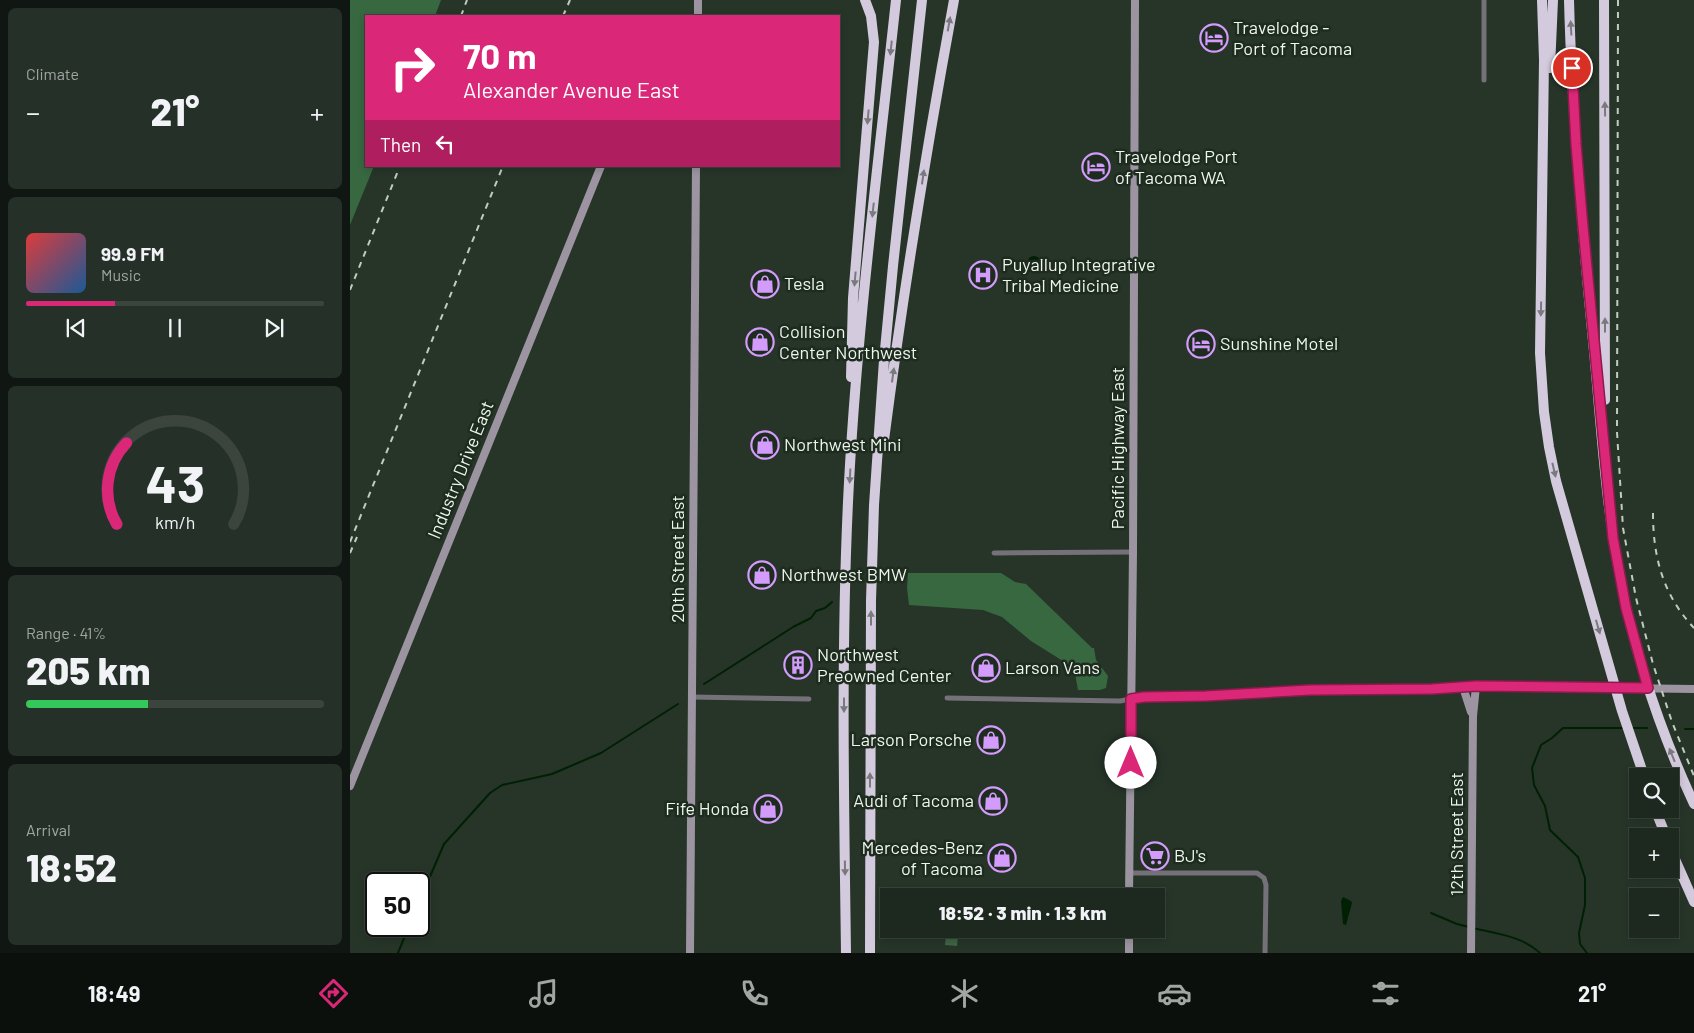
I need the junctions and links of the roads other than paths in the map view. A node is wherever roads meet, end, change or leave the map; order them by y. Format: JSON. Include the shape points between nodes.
{"nodes":[{"id":1,"x":698,"y":0,"type":"edge"},
{"id":2,"x":865,"y":0,"type":"edge"},
{"id":3,"x":896,"y":0,"type":"edge"},
{"id":4,"x":922,"y":0,"type":"edge"},
{"id":5,"x":954,"y":0,"type":"edge"},
{"id":6,"x":1135,"y":0,"type":"edge"},
{"id":7,"x":1484,"y":0,"type":"edge"},
{"id":8,"x":1542,"y":0,"type":"edge"},
{"id":9,"x":1552,"y":0,"type":"edge"},
{"id":10,"x":1569,"y":0,"type":"edge"},
{"id":11,"x":1604,"y":0,"type":"edge"},
{"id":12,"x":698,"y":15,"type":"edge"},
{"id":13,"x":1484,"y":80,"type":"dead end"},
{"id":14,"x":601,"y":167,"type":"edge"},
{"id":15,"x":696,"y":167,"type":"edge"},
{"id":16,"x":1542,"y":236,"type":"junction"},
{"id":17,"x":854,"y":410,"type":"junction"},
{"id":18,"x":1606,"y":478,"type":"junction"},
{"id":19,"x":873,"y":528,"type":"junction"},
{"id":20,"x":1133,"y":552,"type":"junction"},
{"id":21,"x":994,"y":553,"type":"dead end"},
{"id":22,"x":1476,"y":686,"type":"junction"},
{"id":23,"x":1463,"y":687,"type":"junction"},
{"id":24,"x":1615,"y":687,"type":"junction"},
{"id":25,"x":1648,"y":688,"type":"junction"},
{"id":26,"x":1694,"y":689,"type":"edge"},
{"id":27,"x":692,"y":697,"type":"junction"},
{"id":28,"x":947,"y":698,"type":"dead end"},
{"id":29,"x":809,"y":699,"type":"dead end"},
{"id":30,"x":1131,"y":699,"type":"junction"},
{"id":31,"x":1473,"y":716,"type":"junction"},
{"id":32,"x":1641,"y":768,"type":"edge"},
{"id":33,"x":350,"y":786,"type":"edge"},
{"id":34,"x":1694,"y":804,"type":"edge"},
{"id":35,"x":1679,"y":868,"type":"edge"},
{"id":36,"x":1130,"y":873,"type":"junction"},
{"id":37,"x":1129,"y":888,"type":"edge"},
{"id":38,"x":1694,"y":902,"type":"edge"},
{"id":39,"x":1129,"y":938,"type":"edge"},
{"id":40,"x":690,"y":953,"type":"edge"},
{"id":41,"x":846,"y":953,"type":"edge"},
{"id":42,"x":871,"y":953,"type":"edge"},
{"id":43,"x":1129,"y":953,"type":"edge"},
{"id":44,"x":1265,"y":953,"type":"edge"},
{"id":45,"x":1471,"y":953,"type":"edge"}],
"edges":[{"from":1,"to":12,"type":"main road"},
{"from":2,"to":17,"type":"highway","one_way":true,"via":[[874,42],[853,298],[850,371]]},
{"from":3,"to":17,"type":"highway","one_way":true},
{"from":4,"to":19,"type":"highway","via":[[884,360]]},
{"from":19,"to":5,"type":"highway","one_way":true,"via":[[896,354]]},
{"from":6,"to":20,"type":"main road","name":"Pacific Highway East"},
{"from":7,"to":13,"type":"street"},
{"from":8,"to":16,"type":"highway"},
{"from":9,"to":16,"type":"highway"},
{"from":18,"to":10,"type":"highway","one_way":true,"via":[[1576,144]]},
{"from":18,"to":11,"type":"highway","one_way":true},
{"from":14,"to":33,"type":"main road","name":"Industry Drive East"},
{"from":15,"to":27,"type":"main road","name":"20th Street East"},
{"from":16,"to":24,"type":"highway","one_way":true,"via":[[1540,353],[1546,430],[1556,481]]},
{"from":17,"to":41,"type":"highway","one_way":true,"via":[[845,586]]},
{"from":18,"to":25,"type":"highway","via":[[1620,580]]},
{"from":42,"to":19,"type":"highway","one_way":true},
{"from":20,"to":21,"type":"street"},
{"from":20,"to":30,"type":"main road","name":"Pacific Highway East"},
{"from":22,"to":23,"type":"main road"},
{"from":22,"to":24,"type":"main road"},
{"from":22,"to":31,"type":"main road","name":"12th Street East"},
{"from":23,"to":30,"type":"main road","via":[[1310,690]]},
{"from":23,"to":31,"type":"main road","name":"12th Street East"},
{"from":24,"to":25,"type":"main road"},
{"from":24,"to":32,"type":"highway"},
{"from":25,"to":26,"type":"main road"},
{"from":34,"to":25,"type":"highway","one_way":true,"via":[[1668,746]]},
{"from":27,"to":29,"type":"street"},
{"from":27,"to":40,"type":"main road","name":"20th Street East"},
{"from":28,"to":30,"type":"street"},
{"from":30,"to":36,"type":"main road","name":"Pacific Highway East"},
{"from":31,"to":45,"type":"main road","name":"12th Street East"},
{"from":35,"to":38,"type":"highway"},
{"from":36,"to":37,"type":"main road","name":"Pacific Highway East"},
{"from":36,"to":44,"type":"street","via":[[1254,872],[1262,876],[1266,885]]},
{"from":39,"to":43,"type":"main road"}]}
